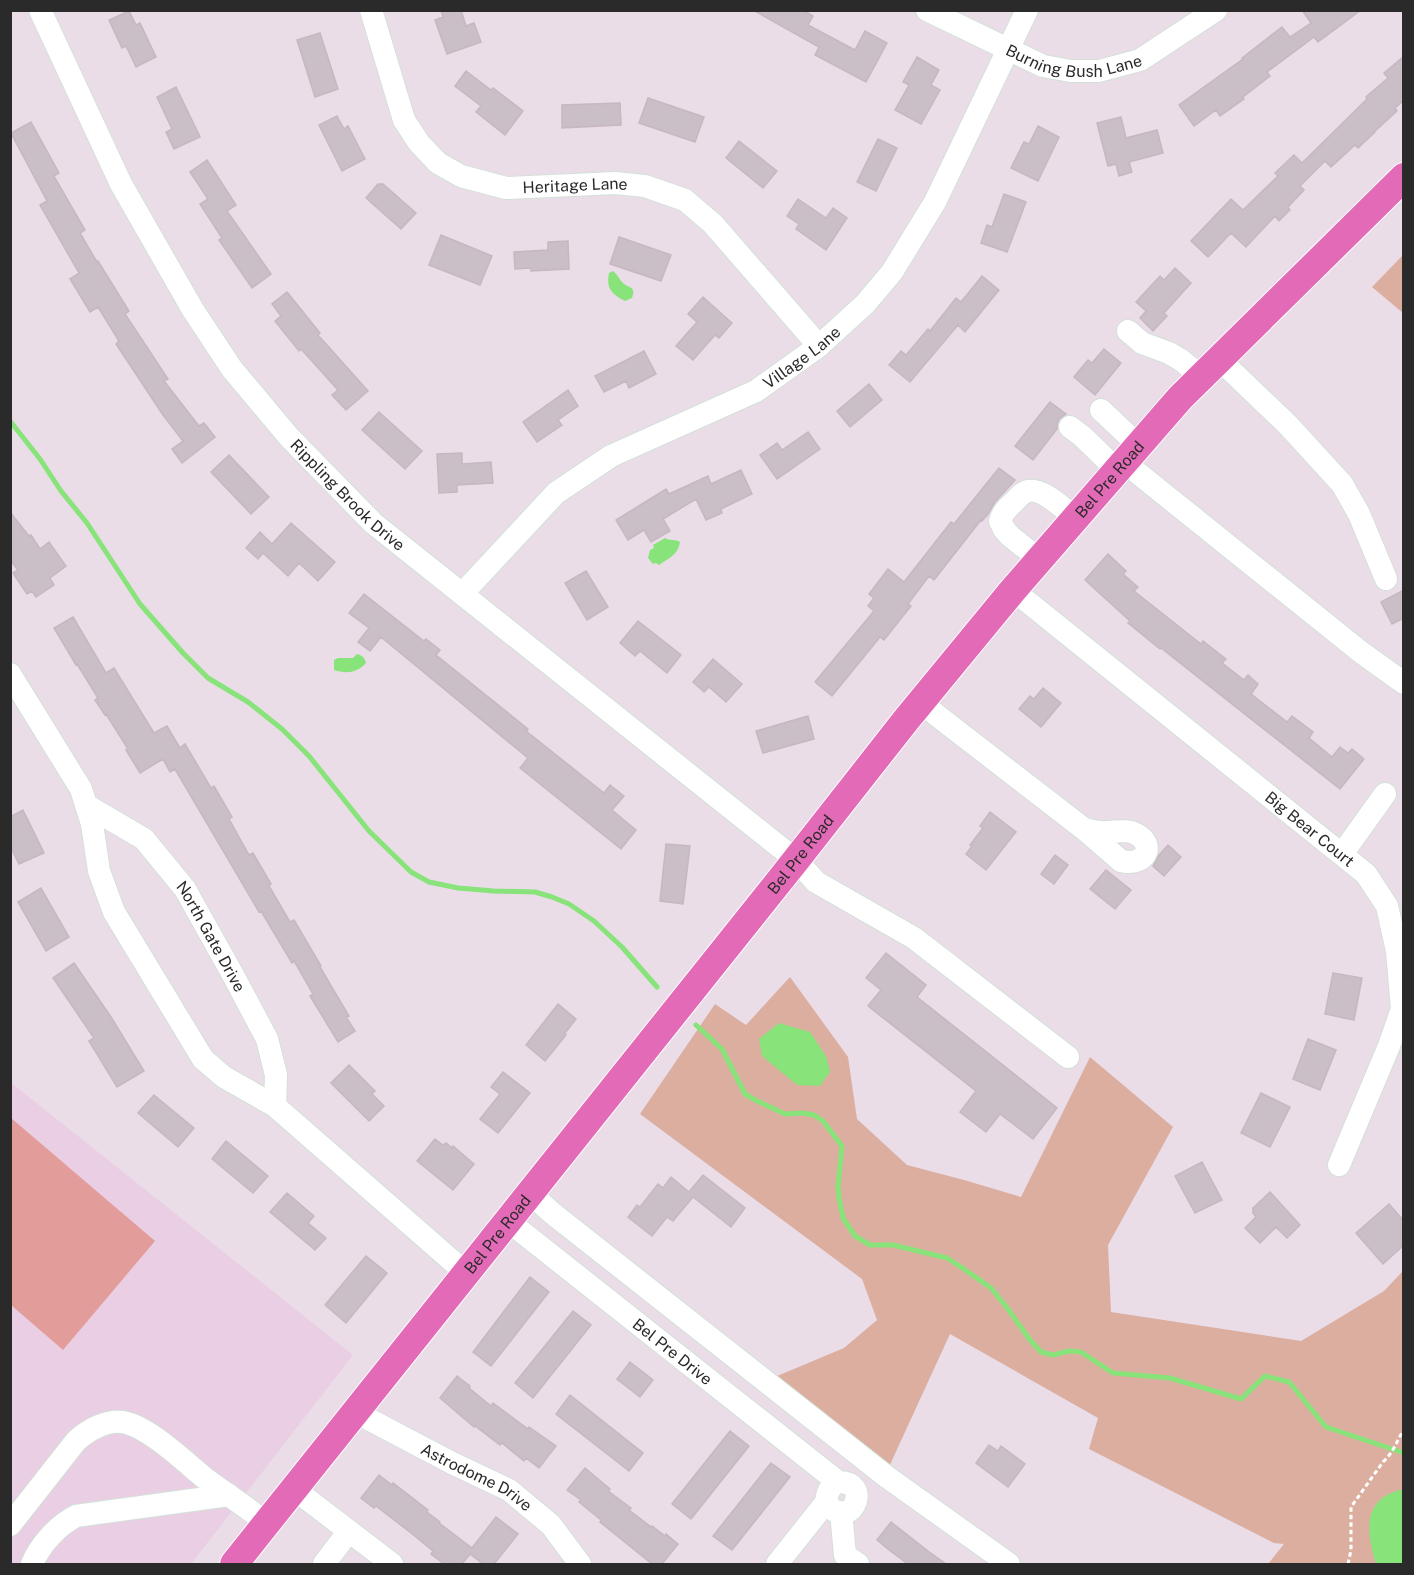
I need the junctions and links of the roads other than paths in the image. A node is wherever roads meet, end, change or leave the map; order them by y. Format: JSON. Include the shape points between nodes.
{"nodes":[{"id":1,"x":40,"y":10,"type":"edge"},
{"id":2,"x":371,"y":10,"type":"edge"},
{"id":3,"x":927,"y":10,"type":"edge"},
{"id":4,"x":1027,"y":10,"type":"edge"},
{"id":5,"x":1216,"y":10,"type":"edge"},
{"id":6,"x":1007,"y":49,"type":"junction"},
{"id":7,"x":1404,"y":177,"type":"edge"},
{"id":8,"x":1128,"y":331,"type":"dead end"},
{"id":9,"x":819,"y":346,"type":"junction"},
{"id":10,"x":1210,"y":368,"type":"junction"},
{"id":11,"x":1101,"y":410,"type":"dead end"},
{"id":12,"x":1070,"y":427,"type":"dead end"},
{"id":13,"x":1126,"y":459,"type":"junction"},
{"id":14,"x":1075,"y":518,"type":"junction"},
{"id":15,"x":1039,"y":559,"type":"junction"},
{"id":16,"x":1386,"y":579,"type":"dead end"},
{"id":17,"x":1013,"y":590,"type":"junction"},
{"id":18,"x":462,"y":594,"type":"junction"},
{"id":19,"x":10,"y":674,"type":"edge"},
{"id":20,"x":1404,"y":683,"type":"edge"},
{"id":21,"x":921,"y":702,"type":"junction"},
{"id":22,"x":1385,"y":794,"type":"dead end"},
{"id":23,"x":86,"y":806,"type":"junction"},
{"id":24,"x":1084,"y":829,"type":"dead end"},
{"id":25,"x":1342,"y":855,"type":"junction"},
{"id":26,"x":796,"y":860,"type":"junction"},
{"id":27,"x":1395,"y":902,"type":"edge"},
{"id":28,"x":1068,"y":1057,"type":"dead end"},
{"id":29,"x":275,"y":1106,"type":"junction"},
{"id":30,"x":1339,"y":1165,"type":"dead end"},
{"id":31,"x":530,"y":1193,"type":"junction"},
{"id":32,"x":508,"y":1221,"type":"junction"},
{"id":33,"x":466,"y":1273,"type":"junction"},
{"id":34,"x":355,"y":1412,"type":"junction"},
{"id":35,"x":181,"y":1459,"type":"junction"},
{"id":36,"x":294,"y":1488,"type":"junction"},
{"id":37,"x":229,"y":1495,"type":"junction"},
{"id":38,"x":835,"y":1498,"type":"junction"},
{"id":39,"x":163,"y":1504,"type":"junction"},
{"id":40,"x":266,"y":1523,"type":"junction"},
{"id":41,"x":10,"y":1525,"type":"edge"},
{"id":42,"x":349,"y":1531,"type":"junction"},
{"id":43,"x":378,"y":1560,"type":"edge"},
{"id":44,"x":33,"y":1564,"type":"edge"},
{"id":45,"x":234,"y":1564,"type":"edge"},
{"id":46,"x":324,"y":1564,"type":"edge"},
{"id":47,"x":580,"y":1564,"type":"edge"},
{"id":48,"x":777,"y":1564,"type":"edge"},
{"id":49,"x":858,"y":1564,"type":"edge"},
{"id":50,"x":1009,"y":1564,"type":"edge"}],
"edges":[{"from":1,"to":18,"type":"street","name":"Rippling Brook Drive","via":[[121,184],[193,310],[232,369],[289,437],[374,523]]},
{"from":2,"to":9,"type":"street","name":"Heritage Lane","via":[[404,120],[438,163],[461,176],[506,188],[615,183],[645,186],[685,200],[713,224]]},
{"from":3,"to":6,"type":"street","name":"Burning Bush Lane"},
{"from":4,"to":6,"type":"street","name":"Village Lane"},
{"from":5,"to":6,"type":"street","name":"Burning Bush Lane","via":[[1140,60],[1099,71],[1043,66]]},
{"from":6,"to":9,"type":"street","name":"Village Lane","via":[[935,201],[892,272],[865,304]]},
{"from":7,"to":10,"type":"main road","name":"Bel Pre Road"},
{"from":8,"to":10,"type":"street","via":[[1142,343]]},
{"from":9,"to":18,"type":"street","name":"Village Lane","via":[[756,391],[611,456],[556,493]]},
{"from":10,"to":13,"type":"main road","name":"Bel Pre Road"},
{"from":10,"to":16,"type":"street","via":[[1287,424],[1342,484]]},
{"from":11,"to":13,"type":"street"},
{"from":12,"to":13,"type":"street"},
{"from":13,"to":14,"type":"main road","name":"Bel Pre Road"},
{"from":13,"to":20,"type":"street"},
{"from":14,"to":15,"type":"main road","name":"Bel Pre Road"},
{"from":14,"to":15,"type":"street","via":[[1048,496],[1031,490],[1010,506],[1001,517],[1004,529]]},
{"from":15,"to":17,"type":"main road","name":"Bel Pre Road"},
{"from":17,"to":21,"type":"main road","name":"Bel Pre Road"},
{"from":17,"to":25,"type":"street","name":"Big Bear Court"},
{"from":18,"to":26,"type":"street","name":"Rippling Brook Drive"},
{"from":19,"to":23,"type":"street","via":[[81,789]]},
{"from":21,"to":24,"type":"street"},
{"from":21,"to":26,"type":"main road","name":"Bel Pre Road"},
{"from":22,"to":25,"type":"street"},
{"from":23,"to":29,"type":"street","via":[[99,872],[114,912],[203,1059],[224,1077]]},
{"from":23,"to":29,"type":"street","name":"North Gate Drive","via":[[144,839],[185,889],[267,1039],[276,1075]]},
{"from":25,"to":27,"type":"street","name":"Big Bear Court"},
{"from":26,"to":28,"type":"street","name":"Rippling Brook Drive","via":[[816,882],[914,938]]},
{"from":26,"to":31,"type":"main road","name":"Bel Pre Road"},
{"from":27,"to":30,"type":"street","name":"Big Bear Court","via":[[1402,1009]]},
{"from":29,"to":33,"type":"street"},
{"from":31,"to":32,"type":"main road","name":"Bel Pre Road"},
{"from":31,"to":50,"type":"street","via":[[878,1470]]},
{"from":32,"to":33,"type":"main road","name":"Bel Pre Road"},
{"from":32,"to":38,"type":"street","name":"Bel Pre Drive"},
{"from":33,"to":34,"type":"main road","name":"Bel Pre Road"},
{"from":34,"to":36,"type":"main road","name":"Bel Pre Road"},
{"from":34,"to":47,"type":"street","name":"Astrodome Drive","via":[[509,1490],[551,1525]]},
{"from":35,"to":37,"type":"street"},
{"from":35,"to":39,"type":"street","via":[[182,1482]]},
{"from":35,"to":41,"type":"street","via":[[148,1432],[123,1422],[94,1428],[76,1441]]},
{"from":36,"to":40,"type":"main road","name":"Bel Pre Road"},
{"from":36,"to":42,"type":"street"},
{"from":37,"to":39,"type":"street"},
{"from":37,"to":40,"type":"street"},
{"from":38,"to":48,"type":"street"},
{"from":38,"to":49,"type":"street","via":[[845,1555]]},
{"from":39,"to":44,"type":"street","via":[[76,1516],[56,1529]]},
{"from":40,"to":45,"type":"main road","name":"Bel Pre Road"},
{"from":42,"to":43,"type":"street"},
{"from":42,"to":46,"type":"street"}]}
